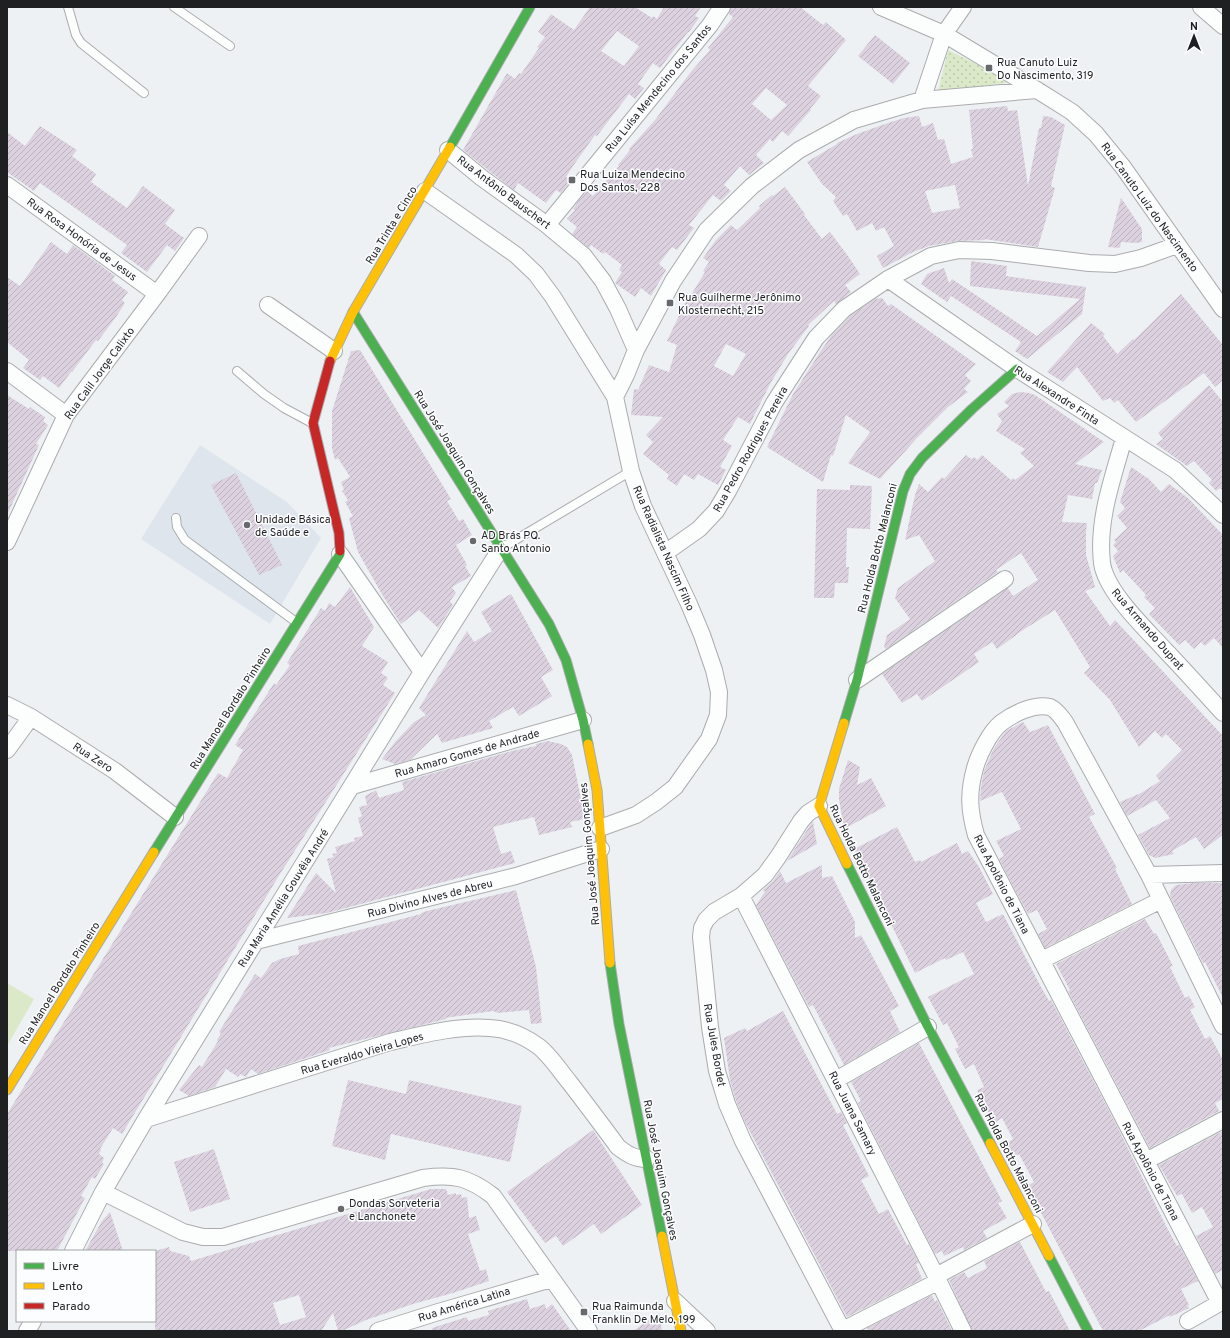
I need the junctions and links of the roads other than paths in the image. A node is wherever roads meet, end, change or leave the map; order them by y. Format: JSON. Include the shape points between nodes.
{"nodes":[{"id":1,"x":68,"y":7,"type":"edge"},
{"id":2,"x":174,"y":7,"type":"edge"},
{"id":3,"x":530,"y":7,"type":"edge"},
{"id":4,"x":722,"y":7,"type":"edge"},
{"id":5,"x":881,"y":7,"type":"edge"},
{"id":6,"x":963,"y":7,"type":"edge"},
{"id":7,"x":1201,"y":7,"type":"edge"},
{"id":8,"x":1223,"y":26,"type":"edge"},
{"id":9,"x":944,"y":34,"type":"junction"},
{"id":10,"x":230,"y":46,"type":"dead end"},
{"id":11,"x":1037,"y":90,"type":"junction"},
{"id":12,"x":144,"y":93,"type":"dead end"},
{"id":13,"x":922,"y":100,"type":"junction"},
{"id":14,"x":448,"y":150,"type":"junction"},
{"id":15,"x":7,"y":185,"type":"edge"},
{"id":16,"x":425,"y":191,"type":"junction"},
{"id":17,"x":547,"y":225,"type":"junction"},
{"id":18,"x":198,"y":236,"type":"dead end"},
{"id":19,"x":1177,"y":245,"type":"junction"},
{"id":20,"x":888,"y":278,"type":"junction"},
{"id":21,"x":157,"y":294,"type":"junction"},
{"id":22,"x":268,"y":305,"type":"dead end"},
{"id":23,"x":1223,"y":310,"type":"edge"},
{"id":24,"x":353,"y":312,"type":"junction"},
{"id":25,"x":636,"y":350,"type":"junction"},
{"id":26,"x":334,"y":351,"type":"junction"},
{"id":27,"x":1017,"y":369,"type":"junction"},
{"id":28,"x":7,"y":371,"type":"edge"},
{"id":29,"x":237,"y":371,"type":"dead end"},
{"id":30,"x":615,"y":397,"type":"junction"},
{"id":31,"x":66,"y":415,"type":"junction"},
{"id":32,"x":312,"y":424,"type":"junction"},
{"id":33,"x":1124,"y":438,"type":"junction"},
{"id":34,"x":631,"y":471,"type":"junction"},
{"id":35,"x":1223,"y":515,"type":"edge"},
{"id":36,"x":176,"y":518,"type":"dead end"},
{"id":37,"x":7,"y":542,"type":"edge"},
{"id":38,"x":501,"y":548,"type":"junction"},
{"id":39,"x":340,"y":554,"type":"junction"},
{"id":40,"x":665,"y":554,"type":"junction"},
{"id":41,"x":1005,"y":579,"type":"dead end"},
{"id":42,"x":297,"y":623,"type":"junction"},
{"id":43,"x":422,"y":672,"type":"junction"},
{"id":44,"x":857,"y":680,"type":"junction"},
{"id":45,"x":7,"y":705,"type":"edge"},
{"id":46,"x":1223,"y":713,"type":"edge"},
{"id":47,"x":31,"y":717,"type":"junction"},
{"id":48,"x":583,"y":720,"type":"junction"},
{"id":49,"x":7,"y":750,"type":"edge"},
{"id":50,"x":352,"y":786,"type":"junction"},
{"id":51,"x":819,"y":806,"type":"junction"},
{"id":52,"x":175,"y":817,"type":"junction"},
{"id":53,"x":600,"y":828,"type":"junction"},
{"id":54,"x":601,"y":849,"type":"junction"},
{"id":55,"x":1223,"y":873,"type":"edge"},
{"id":56,"x":1148,"y":875,"type":"junction"},
{"id":57,"x":742,"y":896,"type":"junction"},
{"id":58,"x":1161,"y":900,"type":"junction"},
{"id":59,"x":256,"y":941,"type":"junction"},
{"id":60,"x":1042,"y":960,"type":"junction"},
{"id":61,"x":1223,"y":1026,"type":"edge"},
{"id":62,"x":928,"y":1027,"type":"junction"},
{"id":63,"x":836,"y":1080,"type":"junction"},
{"id":64,"x":7,"y":1090,"type":"edge"},
{"id":65,"x":146,"y":1119,"type":"junction"},
{"id":66,"x":1223,"y":1120,"type":"edge"},
{"id":67,"x":648,"y":1159,"type":"junction"},
{"id":68,"x":1146,"y":1161,"type":"junction"},
{"id":69,"x":103,"y":1192,"type":"junction"},
{"id":70,"x":1033,"y":1224,"type":"junction"},
{"id":71,"x":73,"y":1250,"type":"edge"},
{"id":72,"x":551,"y":1279,"type":"junction"},
{"id":73,"x":937,"y":1279,"type":"junction"},
{"id":74,"x":675,"y":1301,"type":"junction"},
{"id":75,"x":1222,"y":1302,"type":"edge"},
{"id":76,"x":1188,"y":1321,"type":"dead end"},
{"id":77,"x":32,"y":1322,"type":"edge"},
{"id":78,"x":27,"y":1331,"type":"edge"},
{"id":79,"x":378,"y":1331,"type":"edge"},
{"id":80,"x":589,"y":1331,"type":"edge"},
{"id":81,"x":681,"y":1331,"type":"edge"},
{"id":82,"x":707,"y":1331,"type":"edge"},
{"id":83,"x":843,"y":1331,"type":"edge"},
{"id":84,"x":962,"y":1331,"type":"edge"},
{"id":85,"x":1088,"y":1331,"type":"edge"}],
"edges":[{"from":1,"to":12,"type":"lane","via":[[81,43]]},
{"from":2,"to":10,"type":"lane"},
{"from":3,"to":14,"type":"street","name":"Rua Antônio Bauschert"},
{"from":4,"to":17,"type":"street","name":"Rua Luísa Mendecino dos Santos"},
{"from":5,"to":9,"type":"street","name":"Rua Canuto Luiz do Nascimento"},
{"from":6,"to":9,"type":"street"},
{"from":7,"to":8,"type":"street"},
{"from":9,"to":11,"type":"street","name":"Rua Canuto Luiz do Nascimento"},
{"from":9,"to":13,"type":"street"},
{"from":11,"to":13,"type":"street"},
{"from":11,"to":19,"type":"street","name":"Rua Canuto Luiz do Nascimento","via":[[1072,112],[1096,134],[1123,167]]},
{"from":13,"to":25,"type":"street","via":[[854,120],[799,150],[752,186],[707,230],[673,281]]},
{"from":14,"to":16,"type":"street","name":"Rua Trinta e Cinco"},
{"from":14,"to":17,"type":"street","name":"Rua Antônio Bauschert"},
{"from":15,"to":21,"type":"street","name":"Rua Rosa Honória de Jesus"},
{"from":16,"to":24,"type":"street","name":"Rua Trinta e Cinco"},
{"from":16,"to":30,"type":"street","name":"Rua Radialista Nascim Filho","via":[[516,255],[536,274],[554,297]]},
{"from":17,"to":25,"type":"street","name":"Rua Antônio Bauschert","via":[[584,256],[603,281]]},
{"from":18,"to":21,"type":"street","name":"Rua Calil Jorge Calixto"},
{"from":19,"to":20,"type":"street","name":"Rua Pedro Rodrigues Pereira","via":[[1115,264],[1089,264],[992,251],[959,250],[931,256]]},
{"from":19,"to":23,"type":"street","name":"Rua Canuto Luiz do Nascimento"},
{"from":20,"to":27,"type":"street","name":"Rua Alexandre Finta"},
{"from":20,"to":40,"type":"street","name":"Rua Pedro Rodrigues Pereira","via":[[844,309],[816,338],[774,404],[716,512],[699,529]]},
{"from":21,"to":31,"type":"street","name":"Rua Calil Jorge Calixto"},
{"from":22,"to":26,"type":"street"},
{"from":24,"to":26,"type":"street"},
{"from":24,"to":38,"type":"street","name":"Rua José Joaquim Gonçalves"},
{"from":25,"to":30,"type":"street"},
{"from":26,"to":32,"type":"street"},
{"from":27,"to":33,"type":"street","name":"Rua Alexandre Finta"},
{"from":27,"to":44,"type":"street","name":"Rua Holda Botto Malanconi","via":[[922,458],[910,474],[903,491]]},
{"from":28,"to":31,"type":"street"},
{"from":29,"to":32,"type":"lane","via":[[264,394]]},
{"from":30,"to":34,"type":"street","name":"Rua Radialista Nascim Filho"},
{"from":31,"to":37,"type":"street","name":"Rua Calil Jorge Calixto"},
{"from":32,"to":39,"type":"street","via":[[339,533]]},
{"from":33,"to":35,"type":"street","name":"Rua Alexandre Finta","via":[[1175,470]]},
{"from":33,"to":46,"type":"street","name":"Rua Armando Duprat","via":[[1106,502],[1101,538],[1102,564],[1111,587],[1130,612]]},
{"from":34,"to":38,"type":"lane"},
{"from":34,"to":40,"type":"street","name":"Rua Radialista Nascim Filho","via":[[643,506]]},
{"from":36,"to":42,"type":"lane","via":[[177,527],[185,540]]},
{"from":38,"to":43,"type":"street","name":"Rua Maria Amélia Gouvêia André"},
{"from":38,"to":48,"type":"street","name":"Rua José Joaquim Gonçalves","via":[[549,624],[566,660]]},
{"from":39,"to":42,"type":"street","name":"Rua Manoel Bordalo Pinheiro"},
{"from":39,"to":43,"type":"street"},
{"from":40,"to":53,"type":"street","name":"Rua Radialista Nascim Filho","via":[[700,629],[714,670],[719,692],[718,715],[709,740],[675,787],[636,815]]},
{"from":41,"to":44,"type":"street"},
{"from":42,"to":52,"type":"street","name":"Rua Manoel Bordalo Pinheiro"},
{"from":43,"to":50,"type":"street","name":"Rua Maria Amélia Gouvêia André"},
{"from":44,"to":51,"type":"street","name":"Rua Holda Botto Malanconi"},
{"from":45,"to":47,"type":"street","name":"Rua Zero"},
{"from":47,"to":49,"type":"street"},
{"from":47,"to":52,"type":"street","name":"Rua Zero","via":[[115,771]]},
{"from":48,"to":50,"type":"street","name":"Rua Amaro Gomes de Andrade"},
{"from":48,"to":53,"type":"street","name":"Rua José Joaquim Gonçalves","via":[[597,790]]},
{"from":50,"to":59,"type":"street","name":"Rua Maria Amélia Gouvêia André"},
{"from":51,"to":57,"type":"street","name":"Rua Jules Bordet","via":[[801,820],[765,875]]},
{"from":51,"to":62,"type":"street","name":"Rua Holda Botto Malanconi"},
{"from":52,"to":64,"type":"street","name":"Rua Manoel Bordalo Pinheiro"},
{"from":53,"to":54,"type":"street","name":"Rua José Joaquim Gonçalves"},
{"from":54,"to":59,"type":"street","name":"Rua Divino Alves de Abreu","via":[[516,876]]},
{"from":54,"to":67,"type":"street","name":"Rua José Joaquim Gonçalves","via":[[610,957],[619,1024]]},
{"from":55,"to":56,"type":"street"},
{"from":56,"to":58,"type":"street","name":"Rua Apolônio de Tiana"},
{"from":56,"to":60,"type":"street","name":"Rua Apolônio de Tiana","via":[[1058,713],[1050,708],[1035,706],[1000,724],[986,742],[975,767],[970,815],[976,835]]},
{"from":57,"to":63,"type":"street","name":"Rua Juana Samary"},
{"from":57,"to":83,"type":"street","name":"Rua Jules Bordet","via":[[714,912],[702,928],[710,1027],[717,1071],[727,1104],[744,1141]]},
{"from":58,"to":60,"type":"street"},
{"from":58,"to":61,"type":"street","name":"Rua Apolônio de Tiana"},
{"from":59,"to":65,"type":"street","name":"Rua Maria Amélia Gouvêia André"},
{"from":60,"to":68,"type":"street","name":"Rua Apolônio de Tiana"},
{"from":62,"to":63,"type":"street"},
{"from":62,"to":70,"type":"street","name":"Rua Holda Botto Malanconi"},
{"from":63,"to":73,"type":"street","name":"Rua Juana Samary"},
{"from":65,"to":67,"type":"street","name":"Rua Everaldo Vieira Lopes","via":[[390,1042],[423,1034],[490,1028],[522,1037],[538,1047],[556,1066],[618,1146],[628,1155]]},
{"from":65,"to":69,"type":"street","name":"Rua Maria Amélia Gouvêia André"},
{"from":66,"to":68,"type":"street"},
{"from":67,"to":74,"type":"street","name":"Rua José Joaquim Gonçalves"},
{"from":68,"to":75,"type":"street","name":"Rua Apolônio de Tiana"},
{"from":69,"to":71,"type":"street","name":"Rua Maria Amélia Gouvêia André"},
{"from":69,"to":72,"type":"street","via":[[183,1232],[203,1237],[223,1237],[423,1178],[461,1178],[478,1185],[493,1196]]},
{"from":70,"to":73,"type":"street"},
{"from":70,"to":85,"type":"street","name":"Rua Holda Botto Malanconi"},
{"from":72,"to":79,"type":"street","name":"Rua América Latina"},
{"from":72,"to":80,"type":"street"},
{"from":73,"to":83,"type":"street"},
{"from":73,"to":84,"type":"street","name":"Rua Juana Samary"},
{"from":74,"to":81,"type":"street","name":"Rua José Joaquim Gonçalves"},
{"from":74,"to":82,"type":"street"},
{"from":75,"to":76,"type":"street"},
{"from":77,"to":78,"type":"street"}]}
